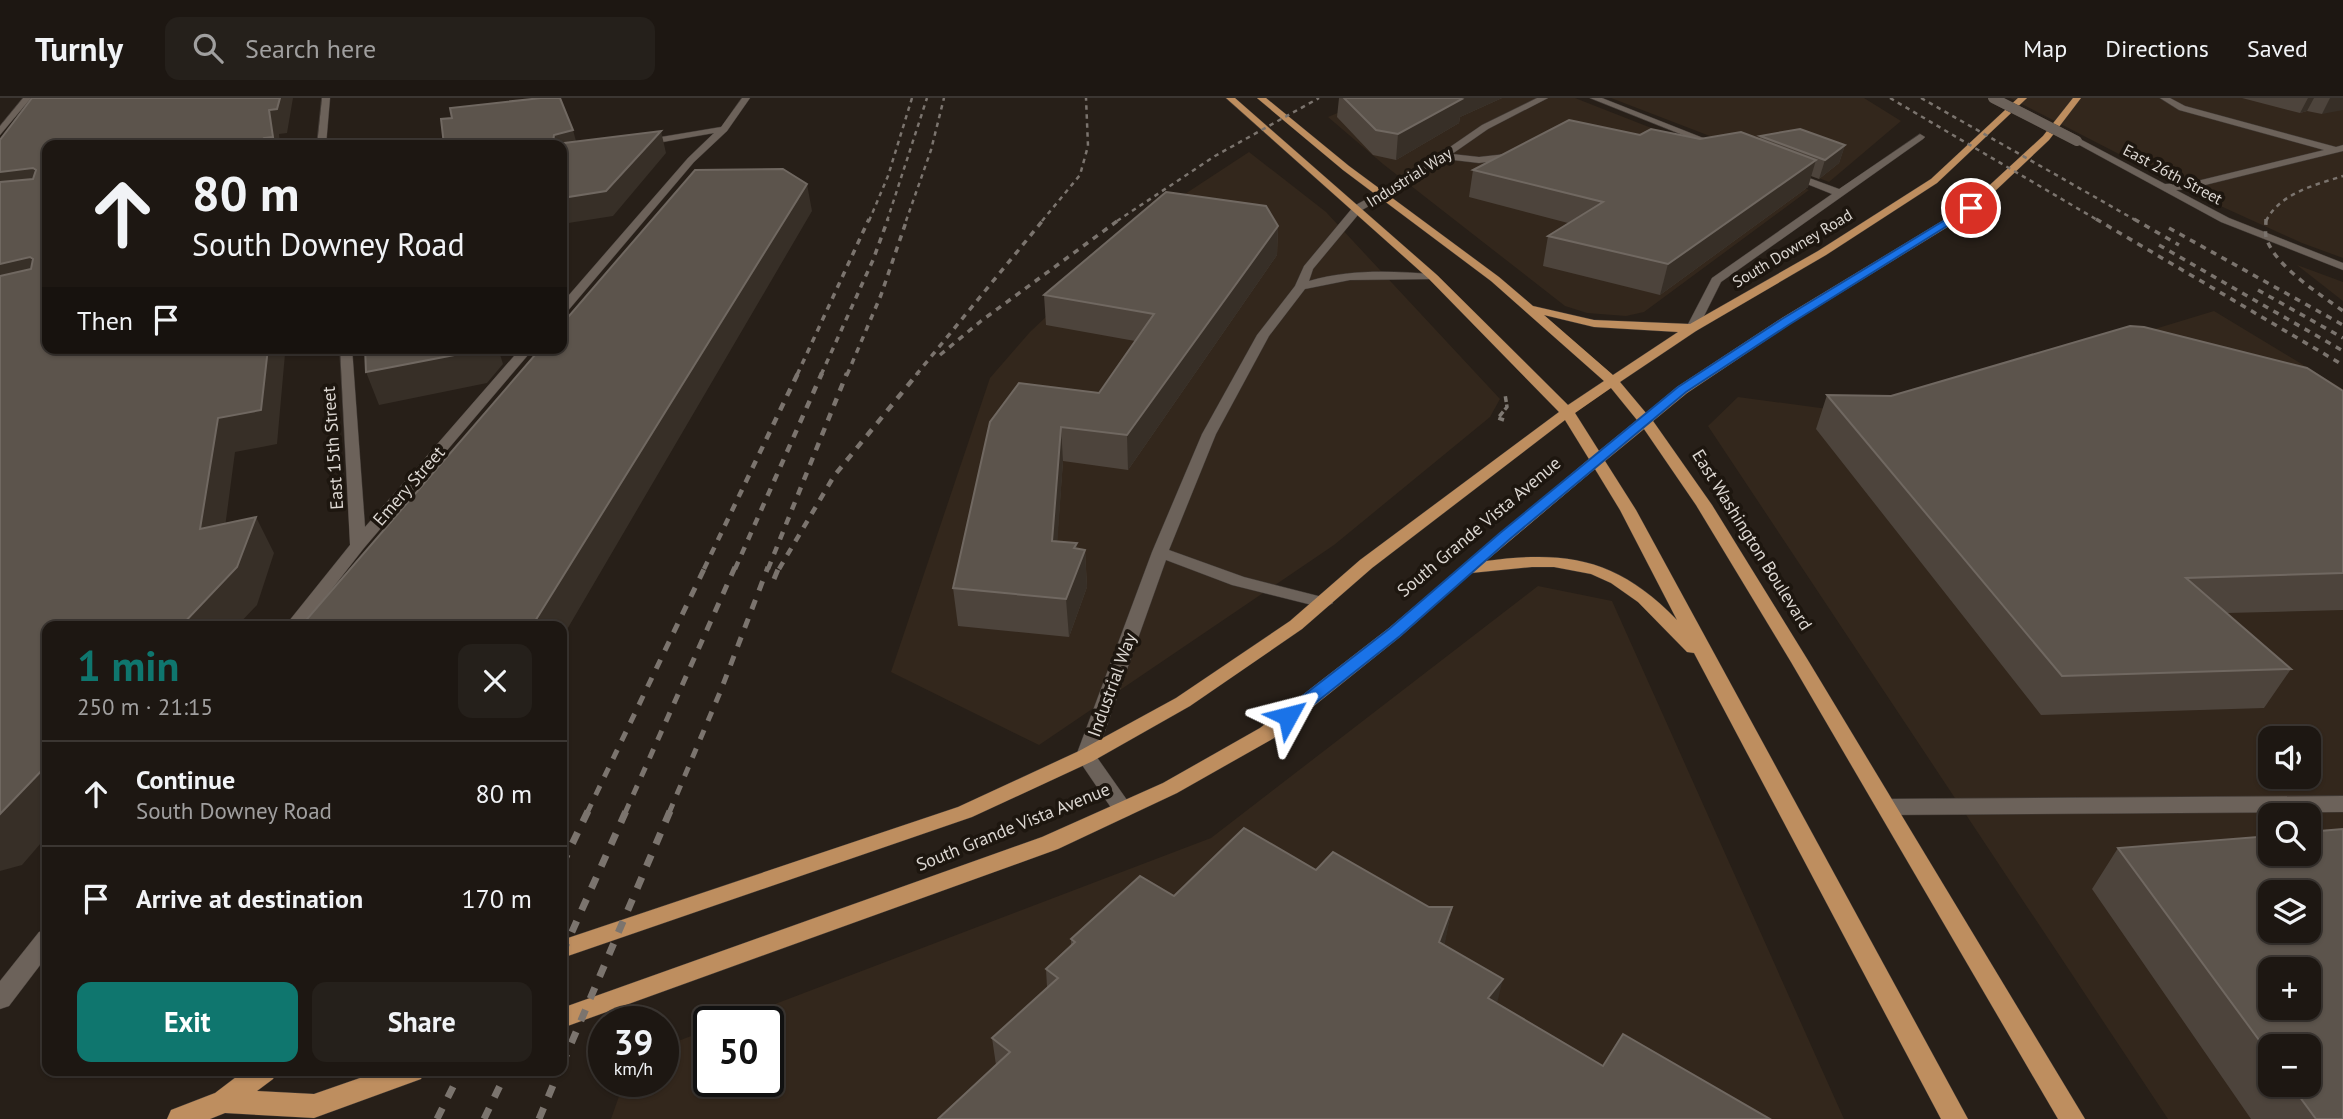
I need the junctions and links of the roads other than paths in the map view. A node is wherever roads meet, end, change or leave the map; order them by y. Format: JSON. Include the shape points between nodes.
{"nodes":[{"id":1,"x":326,"y":98,"type":"edge"},
{"id":2,"x":746,"y":98,"type":"edge"},
{"id":3,"x":1230,"y":98,"type":"edge"},
{"id":4,"x":1261,"y":98,"type":"edge"},
{"id":5,"x":1544,"y":98,"type":"edge"},
{"id":6,"x":1594,"y":98,"type":"edge"},
{"id":7,"x":1993,"y":98,"type":"edge"},
{"id":8,"x":2022,"y":98,"type":"edge"},
{"id":9,"x":2077,"y":98,"type":"edge"},
{"id":10,"x":2164,"y":98,"type":"edge"},
{"id":11,"x":29,"y":102,"type":"edge"},
{"id":12,"x":724,"y":129,"type":"junction"},
{"id":13,"x":0,"y":132,"type":"edge"},
{"id":14,"x":1920,"y":137,"type":"dead end"},
{"id":15,"x":322,"y":140,"type":"edge"},
{"id":16,"x":624,"y":147,"type":"edge"},
{"id":17,"x":2339,"y":149,"type":"edge"},
{"id":18,"x":1531,"y":151,"type":"edge"},
{"id":19,"x":1738,"y":154,"type":"edge"},
{"id":20,"x":1446,"y":156,"type":"junction"},
{"id":21,"x":1777,"y":169,"type":"edge"},
{"id":22,"x":2162,"y":187,"type":"junction"},
{"id":23,"x":1842,"y":194,"type":"junction"},
{"id":24,"x":1382,"y":195,"type":"junction"},
{"id":25,"x":1359,"y":208,"type":"junction"},
{"id":26,"x":2343,"y":267,"type":"edge"},
{"id":27,"x":1433,"y":277,"type":"junction"},
{"id":28,"x":1301,"y":287,"type":"junction"},
{"id":29,"x":567,"y":304,"type":"edge"},
{"id":30,"x":1526,"y":306,"type":"junction"},
{"id":31,"x":1692,"y":328,"type":"junction"},
{"id":32,"x":346,"y":354,"type":"edge"},
{"id":33,"x":523,"y":354,"type":"edge"},
{"id":34,"x":1612,"y":381,"type":"junction"},
{"id":35,"x":1567,"y":412,"type":"junction"},
{"id":36,"x":1645,"y":420,"type":"junction"},
{"id":37,"x":1596,"y":459,"type":"junction"},
{"id":38,"x":358,"y":545,"type":"junction"},
{"id":39,"x":1160,"y":552,"type":"junction"},
{"id":40,"x":1466,"y":569,"type":"junction"},
{"id":41,"x":1324,"y":603,"type":"junction"},
{"id":42,"x":298,"y":621,"type":"edge"},
{"id":43,"x":1708,"y":663,"type":"junction"},
{"id":44,"x":1086,"y":756,"type":"junction"},
{"id":45,"x":2343,"y":804,"type":"edge"},
{"id":46,"x":1887,"y":807,"type":"junction"},
{"id":47,"x":1123,"y":810,"type":"junction"},
{"id":48,"x":42,"y":946,"type":"edge"},
{"id":49,"x":567,"y":947,"type":"edge"},
{"id":50,"x":0,"y":999,"type":"edge"},
{"id":51,"x":567,"y":1016,"type":"edge"},
{"id":52,"x":257,"y":1076,"type":"edge"},
{"id":53,"x":398,"y":1076,"type":"edge"},
{"id":54,"x":224,"y":1101,"type":"junction"},
{"id":55,"x":180,"y":1119,"type":"edge"},
{"id":56,"x":1955,"y":1119,"type":"edge"},
{"id":57,"x":2073,"y":1119,"type":"edge"}],
"edges":[{"from":1,"to":15,"type":"street"},
{"from":2,"to":12,"type":"street"},
{"from":3,"to":25,"type":"main road"},
{"from":4,"to":24,"type":"main road","name":"East Washington Boulevard"},
{"from":5,"to":20,"type":"street","name":"Industrial Way","via":[[1485,127]]},
{"from":6,"to":19,"type":"street"},
{"from":7,"to":22,"type":"street","name":"East 26th Street","bridge":true},
{"from":8,"to":31,"type":"main road","name":"South Downey Road","via":[[1934,181]]},
{"from":9,"to":36,"type":"main road","via":[[2046,138],[1971,208],[1786,321]]},
{"from":10,"to":17,"type":"street","via":[[2182,108]]},
{"from":11,"to":13,"type":"street"},
{"from":12,"to":16,"type":"street"},
{"from":12,"to":29,"type":"street","via":[[691,160]]},
{"from":14,"to":23,"type":"street"},
{"from":17,"to":22,"type":"street","via":[[2189,186]]},
{"from":18,"to":20,"type":"street","via":[[1491,160]]},
{"from":20,"to":24,"type":"street","name":"Industrial Way"},
{"from":21,"to":23,"type":"street"},
{"from":22,"to":26,"type":"street","name":"East 26th Street","via":[[2264,238]]},
{"from":23,"to":31,"type":"street","via":[[1716,281]]},
{"from":24,"to":25,"type":"street","name":"Industrial Way"},
{"from":24,"to":30,"type":"main road","name":"East Washington Boulevard"},
{"from":25,"to":27,"type":"main road"},
{"from":25,"to":28,"type":"street","name":"Industrial Way","via":[[1308,268]]},
{"from":27,"to":28,"type":"street","via":[[1348,275]]},
{"from":27,"to":35,"type":"main road"},
{"from":28,"to":39,"type":"street","name":"Industrial Way","via":[[1263,335],[1209,434]]},
{"from":30,"to":31,"type":"main road","via":[[1600,327]]},
{"from":30,"to":34,"type":"main road","name":"East Washington Boulevard"},
{"from":31,"to":34,"type":"main road","name":"South Downey Road"},
{"from":32,"to":38,"type":"street","name":"East 15th Street"},
{"from":33,"to":38,"type":"street","name":"Emery Street"},
{"from":34,"to":35,"type":"main road","name":"South Downey Road"},
{"from":34,"to":36,"type":"main road","name":"East Washington Boulevard"},
{"from":35,"to":37,"type":"main road"},
{"from":35,"to":41,"type":"main road","name":"South Grande Vista Avenue","via":[[1367,564]]},
{"from":36,"to":37,"type":"main road"},
{"from":36,"to":46,"type":"main road","name":"East Washington Boulevard","via":[[1704,505]]},
{"from":37,"to":40,"type":"main road","name":"South Grande Vista Avenue"},
{"from":37,"to":43,"type":"main road","via":[[1628,510]]},
{"from":38,"to":42,"type":"street","name":"Emery Street"},
{"from":39,"to":41,"type":"street","via":[[1238,582]]},
{"from":39,"to":44,"type":"street","name":"Industrial Way"},
{"from":40,"to":43,"type":"main road","via":[[1528,561],[1584,565],[1635,591]]},
{"from":40,"to":47,"type":"main road","name":"South Grande Vista Avenue","via":[[1267,733]]},
{"from":41,"to":44,"type":"main road","name":"South Grande Vista Avenue","via":[[1183,702]]},
{"from":43,"to":56,"type":"main road"},
{"from":44,"to":47,"type":"street","name":"Industrial Way"},
{"from":44,"to":49,"type":"main road","name":"South Grande Vista Avenue","via":[[965,812]]},
{"from":45,"to":46,"type":"street"},
{"from":46,"to":57,"type":"main road","name":"East Washington Boulevard"},
{"from":47,"to":51,"type":"main road","name":"South Grande Vista Avenue","via":[[1050,843]]},
{"from":48,"to":50,"type":"street"},
{"from":52,"to":54,"type":"main road"},
{"from":53,"to":54,"type":"main road","via":[[314,1106]]},
{"from":54,"to":55,"type":"main road"}]}
